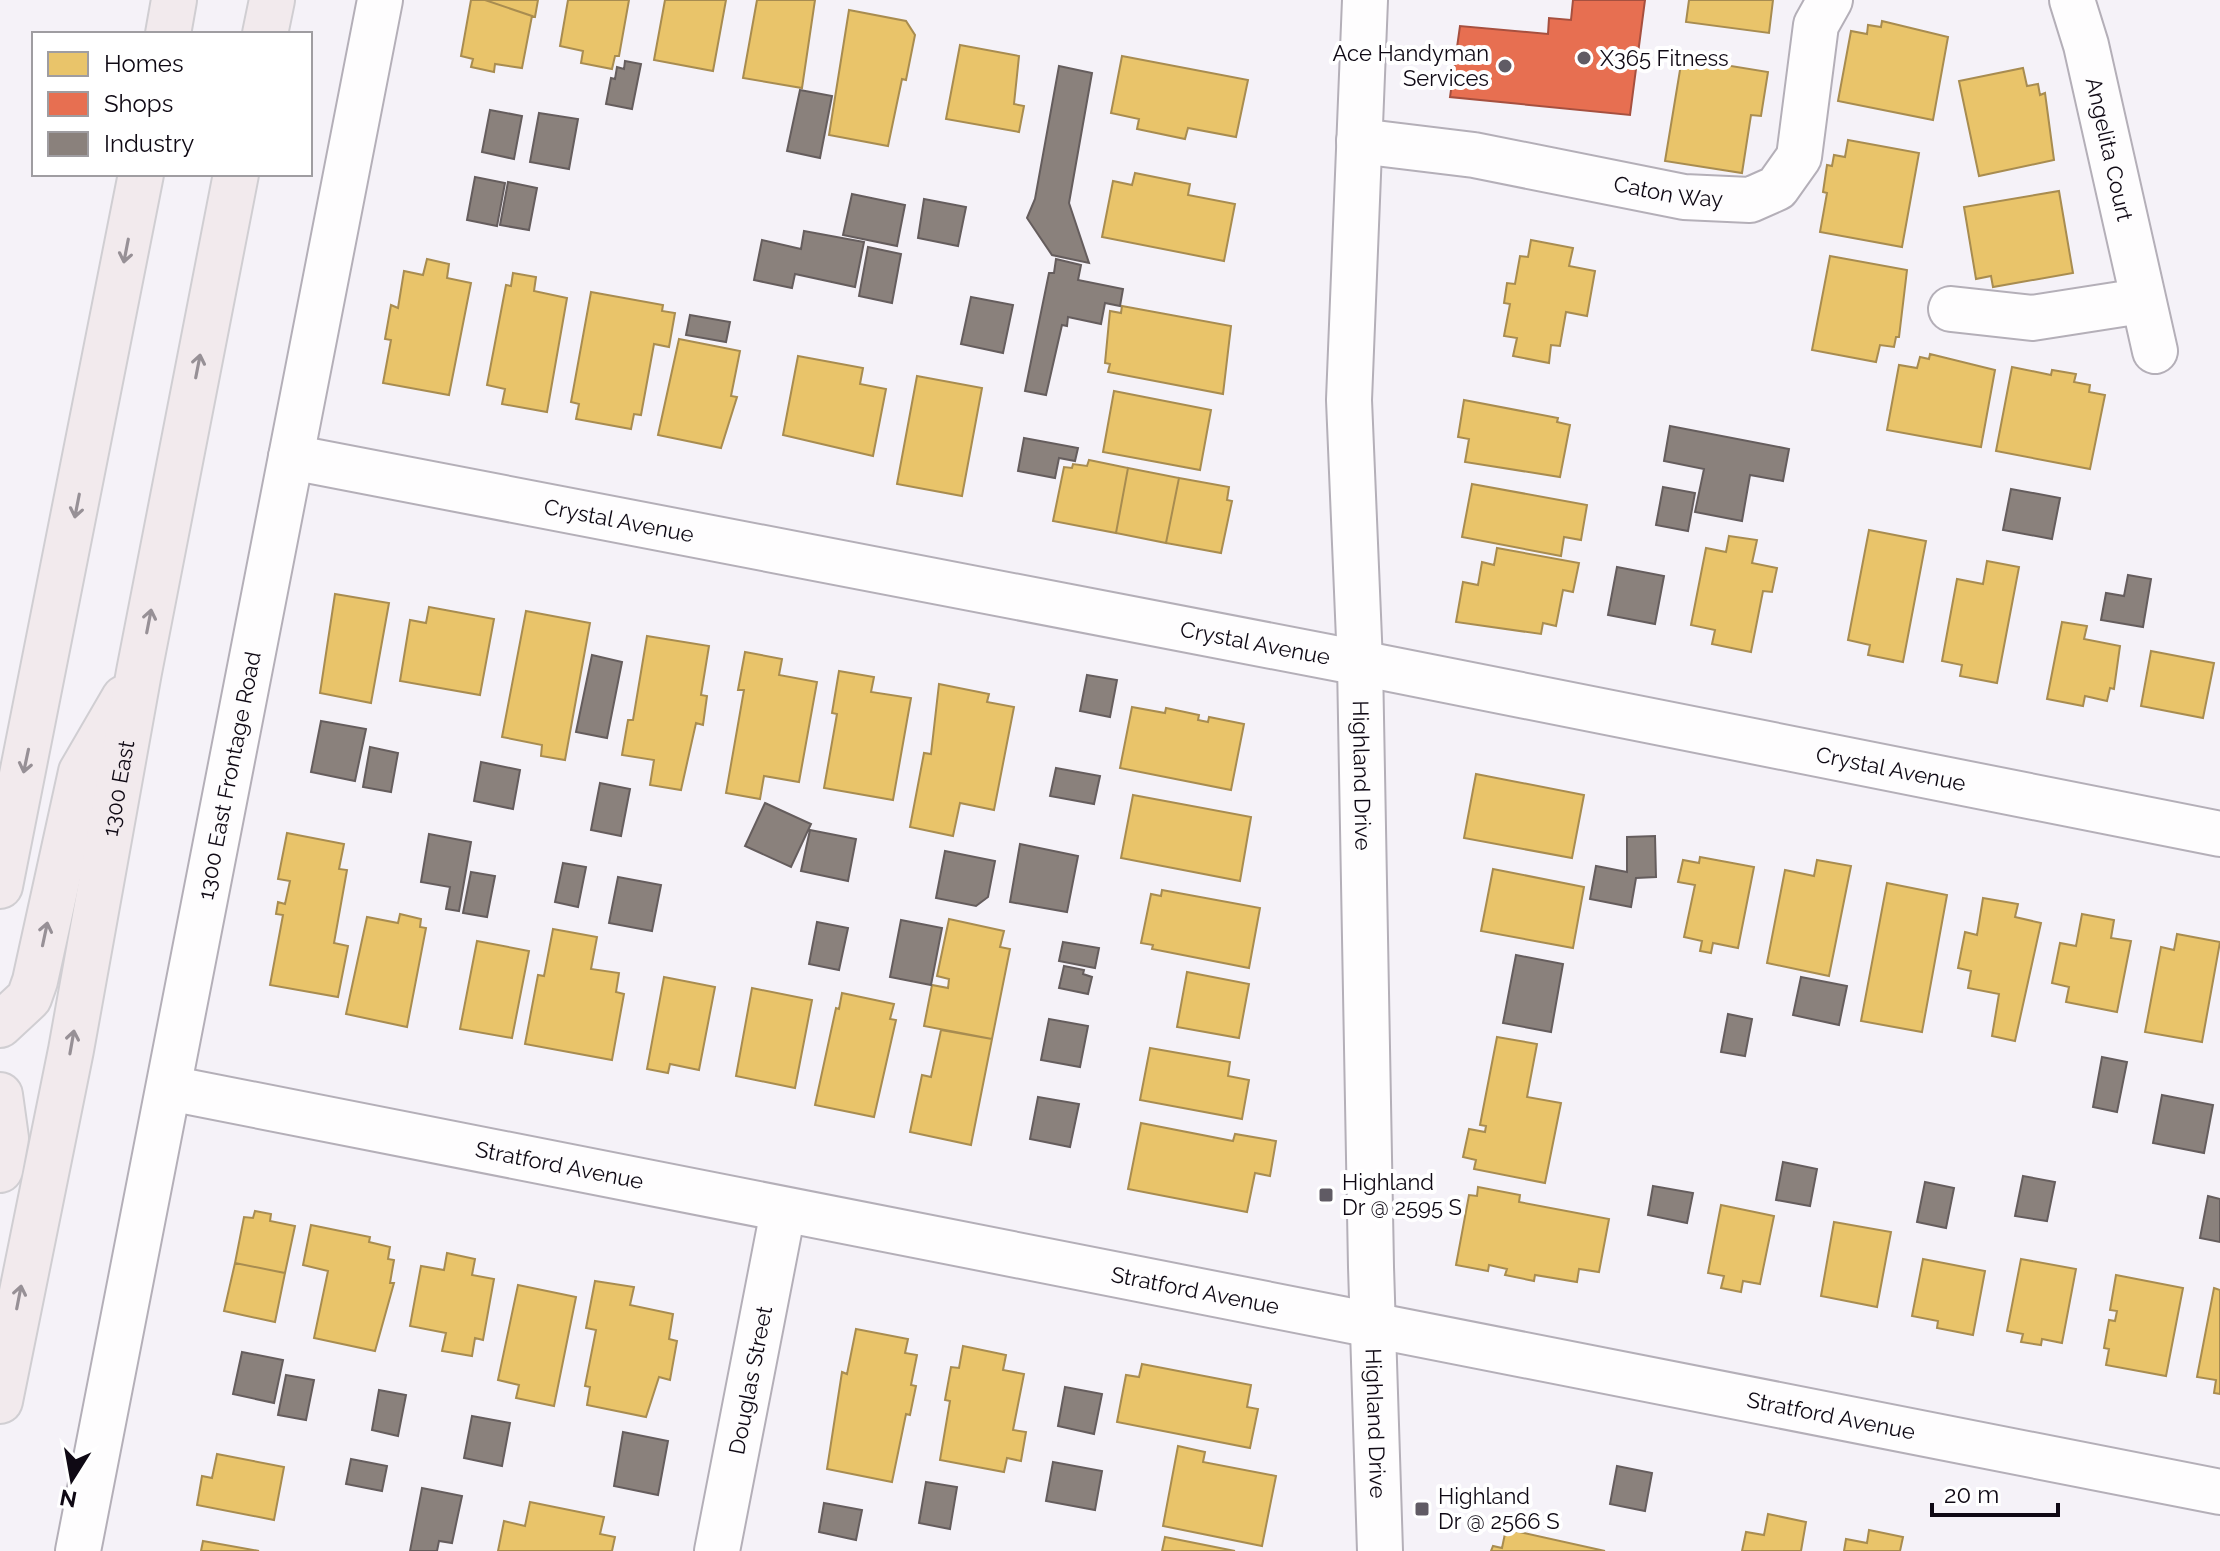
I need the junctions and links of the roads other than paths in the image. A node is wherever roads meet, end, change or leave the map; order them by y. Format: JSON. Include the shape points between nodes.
{"nodes":[{"id":1,"x":174,"y":0,"type":"edge"},
{"id":2,"x":272,"y":0,"type":"edge"},
{"id":3,"x":380,"y":0,"type":"edge"},
{"id":4,"x":1365,"y":0,"type":"edge"},
{"id":5,"x":1830,"y":0,"type":"edge"},
{"id":6,"x":2072,"y":0,"type":"edge"},
{"id":7,"x":168,"y":32,"type":"edge"},
{"id":8,"x":265,"y":32,"type":"edge"},
{"id":9,"x":1359,"y":141,"type":"junction"},
{"id":10,"x":141,"y":176,"type":"edge"},
{"id":11,"x":236,"y":176,"type":"edge"},
{"id":12,"x":2141,"y":301,"type":"junction"},
{"id":13,"x":1951,"y":309,"type":"dead end"},
{"id":14,"x":2155,"y":351,"type":"dead end"},
{"id":15,"x":291,"y":457,"type":"junction"},
{"id":16,"x":1360,"y":663,"type":"junction"},
{"id":17,"x":139,"y":672,"type":"junction"},
{"id":18,"x":2220,"y":834,"type":"edge"},
{"id":19,"x":0,"y":886,"type":"edge"},
{"id":20,"x":0,"y":1025,"type":"edge"},
{"id":21,"x":169,"y":1088,"type":"junction"},
{"id":22,"x":0,"y":1095,"type":"edge"},
{"id":23,"x":0,"y":1170,"type":"edge"},
{"id":24,"x":783,"y":1211,"type":"junction"},
{"id":25,"x":1372,"y":1326,"type":"junction"},
{"id":26,"x":0,"y":1401,"type":"edge"},
{"id":27,"x":2220,"y":1492,"type":"edge"},
{"id":28,"x":78,"y":1551,"type":"edge"},
{"id":29,"x":717,"y":1551,"type":"edge"},
{"id":30,"x":1380,"y":1551,"type":"edge"}],
"edges":[{"from":1,"to":7,"type":"main road"},
{"from":2,"to":8,"type":"main road"},
{"from":3,"to":15,"type":"street","name":"1300 East Frontage Road"},
{"from":4,"to":9,"type":"street","name":"Highland Drive"},
{"from":5,"to":9,"type":"street","name":"Caton Way","via":[[1814,38],[1799,157],[1777,188],[1750,200],[1684,197],[1474,155]]},
{"from":6,"to":12,"type":"street","name":"Angelita Court"},
{"from":9,"to":16,"type":"street","name":"Highland Drive","via":[[1349,400]]},
{"from":10,"to":19,"type":"main road","one_way":true},
{"from":17,"to":11,"type":"main road","name":"1300 East","one_way":true},
{"from":12,"to":13,"type":"street","via":[[2032,318]]},
{"from":12,"to":14,"type":"street","name":"Angelita Court"},
{"from":15,"to":16,"type":"street","name":"Crystal Avenue"},
{"from":15,"to":21,"type":"street","name":"1300 East Frontage Road"},
{"from":16,"to":18,"type":"street","name":"Crystal Avenue"},
{"from":16,"to":25,"type":"street","name":"Highland Drive"},
{"from":20,"to":17,"type":"main road","one_way":true,"via":[[29,998],[35,981],[81,772]]},
{"from":26,"to":17,"type":"main road","name":"1300 East","one_way":true,"via":[[71,1050]]},
{"from":21,"to":24,"type":"street","name":"Stratford Avenue"},
{"from":21,"to":28,"type":"street","name":"1300 East Frontage Road"},
{"from":22,"to":23,"type":"main road","via":[[6,1138]]},
{"from":24,"to":25,"type":"street","name":"Stratford Avenue"},
{"from":24,"to":29,"type":"street","name":"Douglas Street"},
{"from":25,"to":27,"type":"street","name":"Stratford Avenue"},
{"from":25,"to":30,"type":"street","name":"Highland Drive"}]}
